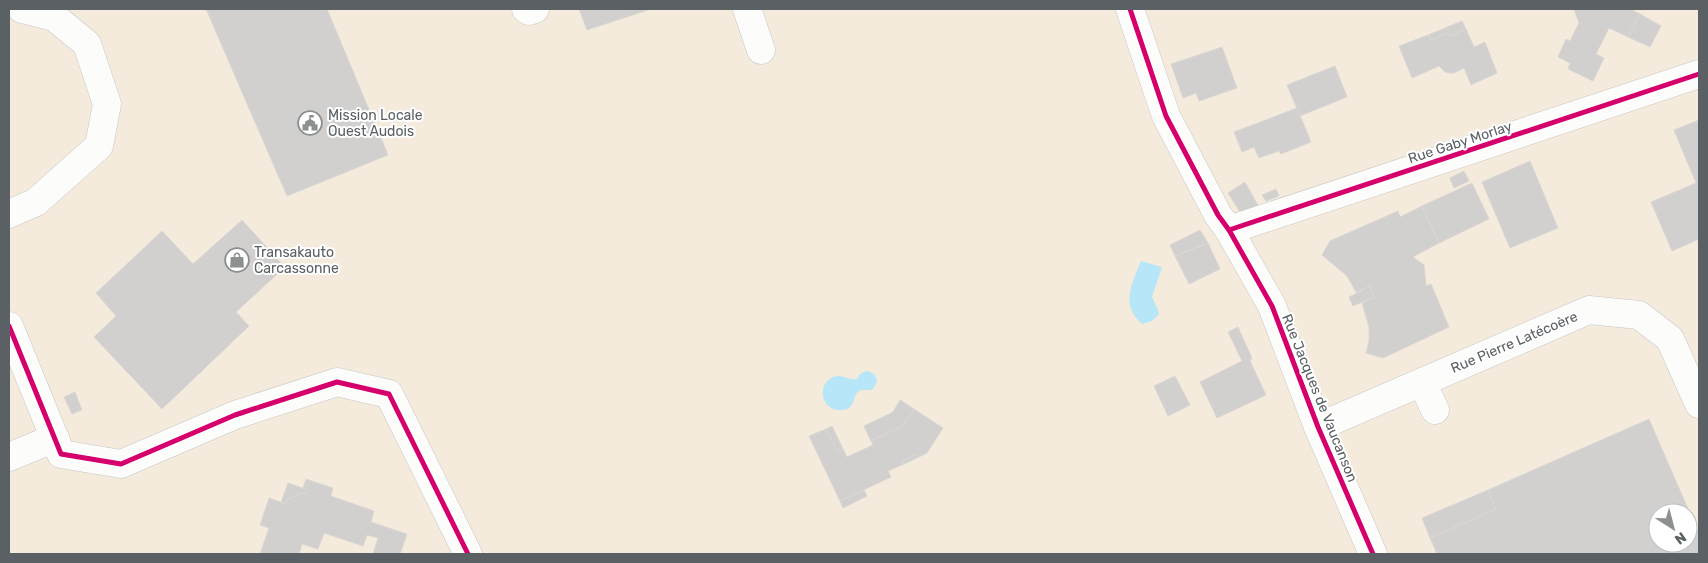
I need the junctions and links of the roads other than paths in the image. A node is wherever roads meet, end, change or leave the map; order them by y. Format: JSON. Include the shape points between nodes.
{"nodes":[{"id":1,"x":22,"y":9,"type":"edge"},
{"id":2,"x":526,"y":9,"type":"edge"},
{"id":3,"x":534,"y":9,"type":"edge"},
{"id":4,"x":746,"y":9,"type":"edge"},
{"id":5,"x":1130,"y":9,"type":"edge"},
{"id":6,"x":761,"y":50,"type":"dead end"},
{"id":7,"x":1699,"y":74,"type":"edge"},
{"id":8,"x":9,"y":214,"type":"edge"},
{"id":9,"x":1229,"y":230,"type":"junction"},
{"id":10,"x":9,"y":326,"type":"edge"},
{"id":11,"x":1422,"y":382,"type":"junction"},
{"id":12,"x":1699,"y":404,"type":"edge"},
{"id":13,"x":1435,"y":410,"type":"dead end"},
{"id":14,"x":1318,"y":427,"type":"junction"},
{"id":15,"x":55,"y":438,"type":"junction"},
{"id":16,"x":9,"y":457,"type":"edge"},
{"id":17,"x":468,"y":554,"type":"edge"},
{"id":18,"x":1373,"y":554,"type":"edge"}],
"edges":[{"from":1,"to":8,"type":"street","via":[[54,17],[87,44],[107,104],[99,146],[36,202]]},
{"from":2,"to":3,"type":"street"},
{"from":4,"to":6,"type":"street"},
{"from":5,"to":9,"type":"street","name":"Rue Jacques de Vaucanson","via":[[1166,116]]},
{"from":7,"to":9,"type":"street","name":"Rue Gaby Morlay"},
{"from":9,"to":14,"type":"street","name":"Rue Jacques de Vaucanson","via":[[1272,306]]},
{"from":10,"to":15,"type":"street"},
{"from":11,"to":12,"type":"street","name":"Rue Pierre Latécoère","via":[[1589,310],[1639,315],[1670,339]]},
{"from":11,"to":13,"type":"street"},
{"from":11,"to":14,"type":"street","name":"Rue Pierre Latécoère"},
{"from":14,"to":18,"type":"street","name":"Rue Jacques de Vaucanson"},
{"from":15,"to":16,"type":"street"},
{"from":15,"to":17,"type":"street","via":[[61,454],[121,464],[235,415],[337,382],[389,394]]}]}
